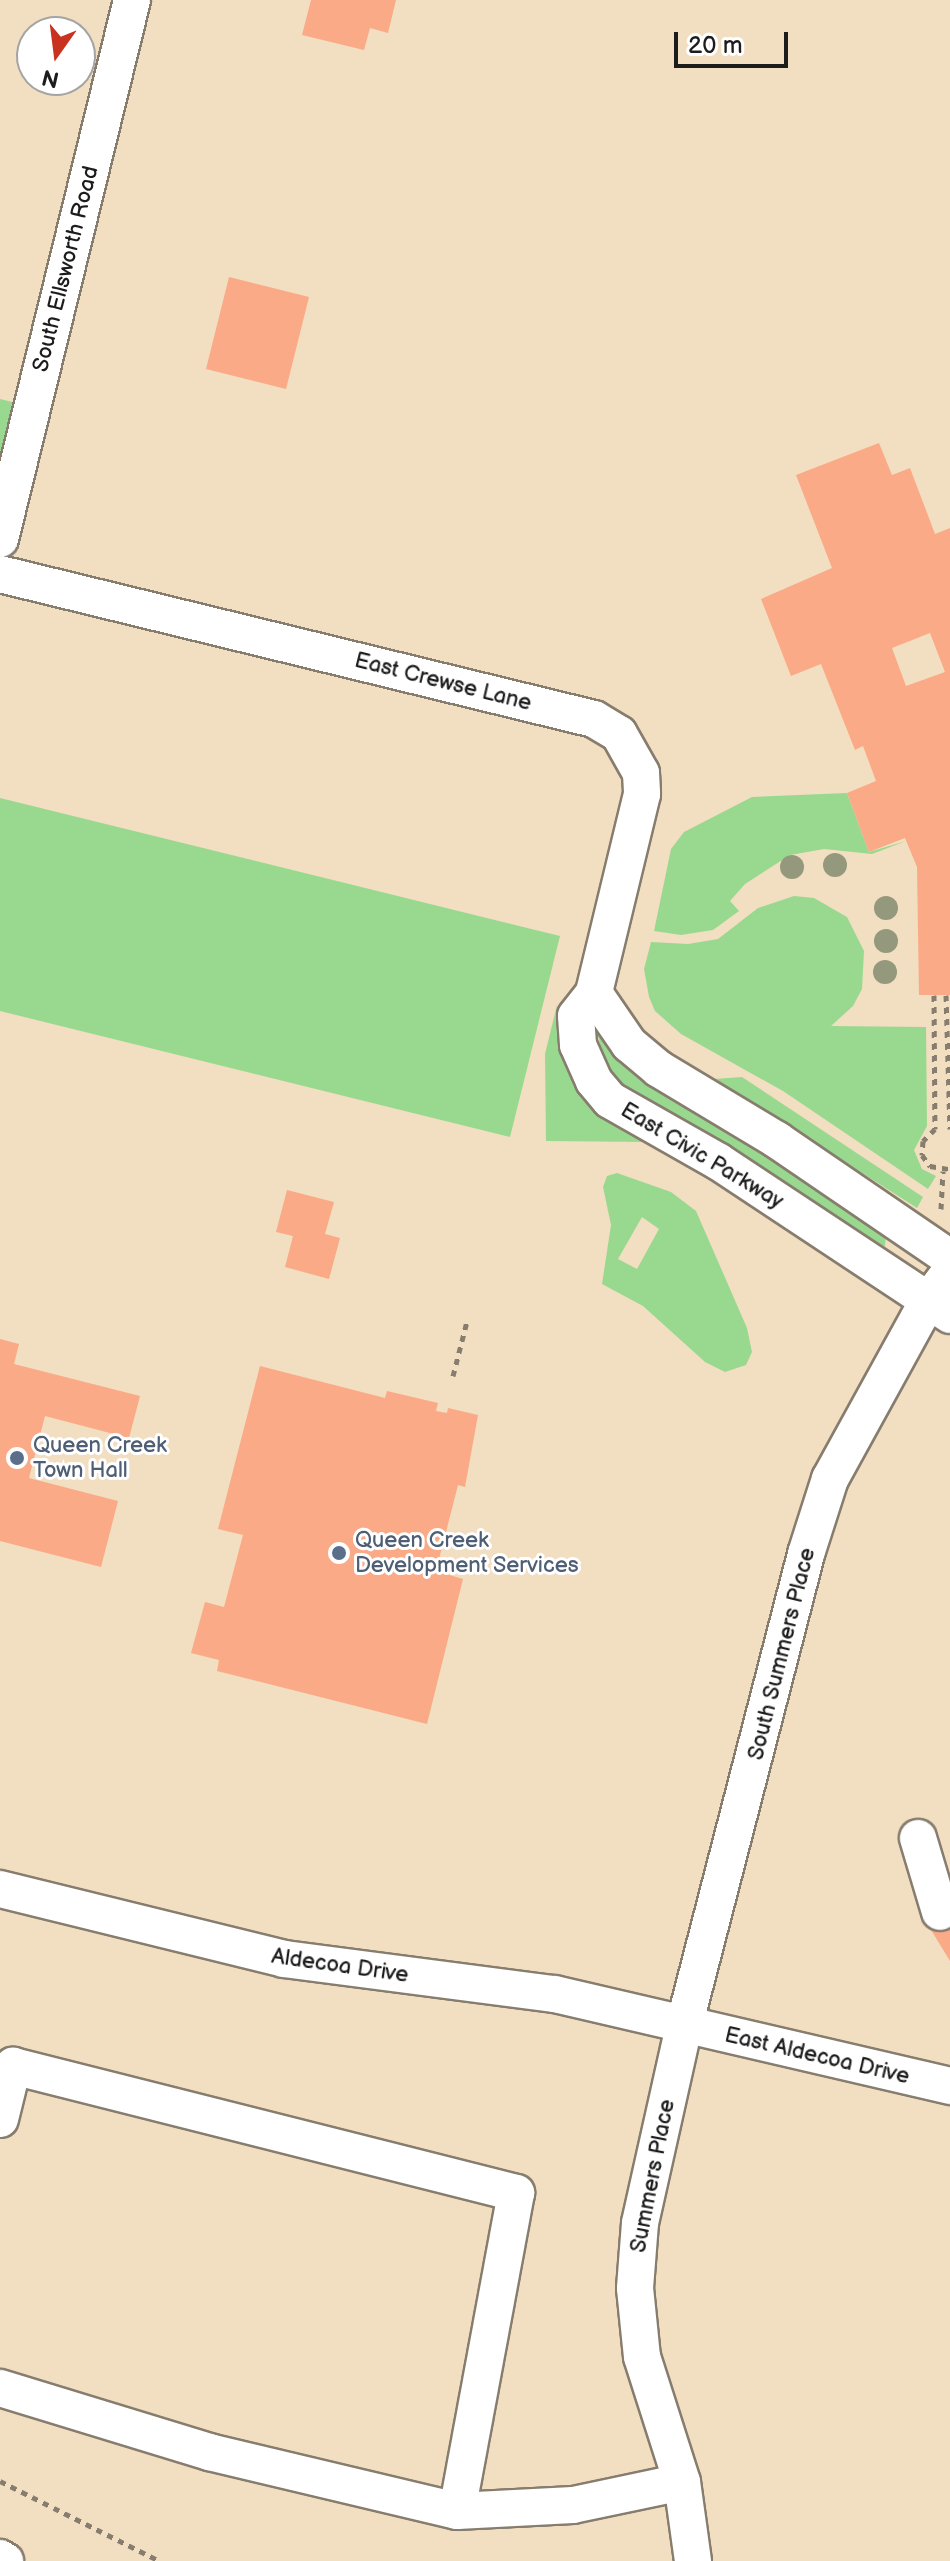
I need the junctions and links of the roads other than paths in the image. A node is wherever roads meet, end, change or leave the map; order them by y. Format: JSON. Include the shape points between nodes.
{"nodes":[{"id":1,"x":132,"y":0,"type":"edge"},
{"id":2,"x":0,"y":539,"type":"edge"},
{"id":3,"x":0,"y":574,"type":"edge"},
{"id":4,"x":594,"y":993,"type":"junction"},
{"id":5,"x":950,"y":1258,"type":"edge"},
{"id":6,"x":950,"y":1272,"type":"edge"},
{"id":7,"x":939,"y":1308,"type":"edge"},
{"id":8,"x":918,"y":1838,"type":"dead end"},
{"id":9,"x":0,"y":1889,"type":"edge"},
{"id":10,"x":940,"y":1912,"type":"dead end"},
{"id":11,"x":684,"y":2026,"type":"junction"},
{"id":12,"x":950,"y":2086,"type":"edge"},
{"id":13,"x":0,"y":2119,"type":"edge"},
{"id":14,"x":0,"y":2388,"type":"edge"},
{"id":15,"x":682,"y":2482,"type":"junction"},
{"id":16,"x":457,"y":2511,"type":"junction"},
{"id":17,"x":0,"y":2558,"type":"edge"},
{"id":18,"x":5,"y":2561,"type":"edge"},
{"id":19,"x":693,"y":2561,"type":"edge"}],
"edges":[{"from":1,"to":2,"type":"street","name":"South Ellsworth Road"},
{"from":3,"to":4,"type":"street","name":"East Crewse Lane","via":[[594,719],[619,734],[641,773],[642,794]]},
{"from":4,"to":5,"type":"street","via":[[629,1044],[659,1069],[777,1140]]},
{"from":4,"to":7,"type":"street","name":"East Civic Parkway","via":[[576,1016],[578,1045],[610,1100],[719,1162]]},
{"from":6,"to":7,"type":"street","name":"South Summers Place"},
{"from":7,"to":11,"type":"street","name":"South Summers Place","via":[[830,1479]]},
{"from":8,"to":10,"type":"street"},
{"from":9,"to":11,"type":"street","name":"Aldecoa Drive","via":[[284,1959],[555,1994]]},
{"from":11,"to":12,"type":"street","name":"East Aldecoa Drive"},
{"from":11,"to":15,"type":"street","name":"Summers Place","via":[[640,2223],[635,2288],[642,2357]]},
{"from":13,"to":16,"type":"street","via":[[13,2066],[516,2193]]},
{"from":14,"to":16,"type":"street","via":[[209,2452]]},
{"from":15,"to":16,"type":"street","via":[[573,2505]]},
{"from":15,"to":19,"type":"street","name":"Summers Place"},
{"from":17,"to":18,"type":"street"}]}
